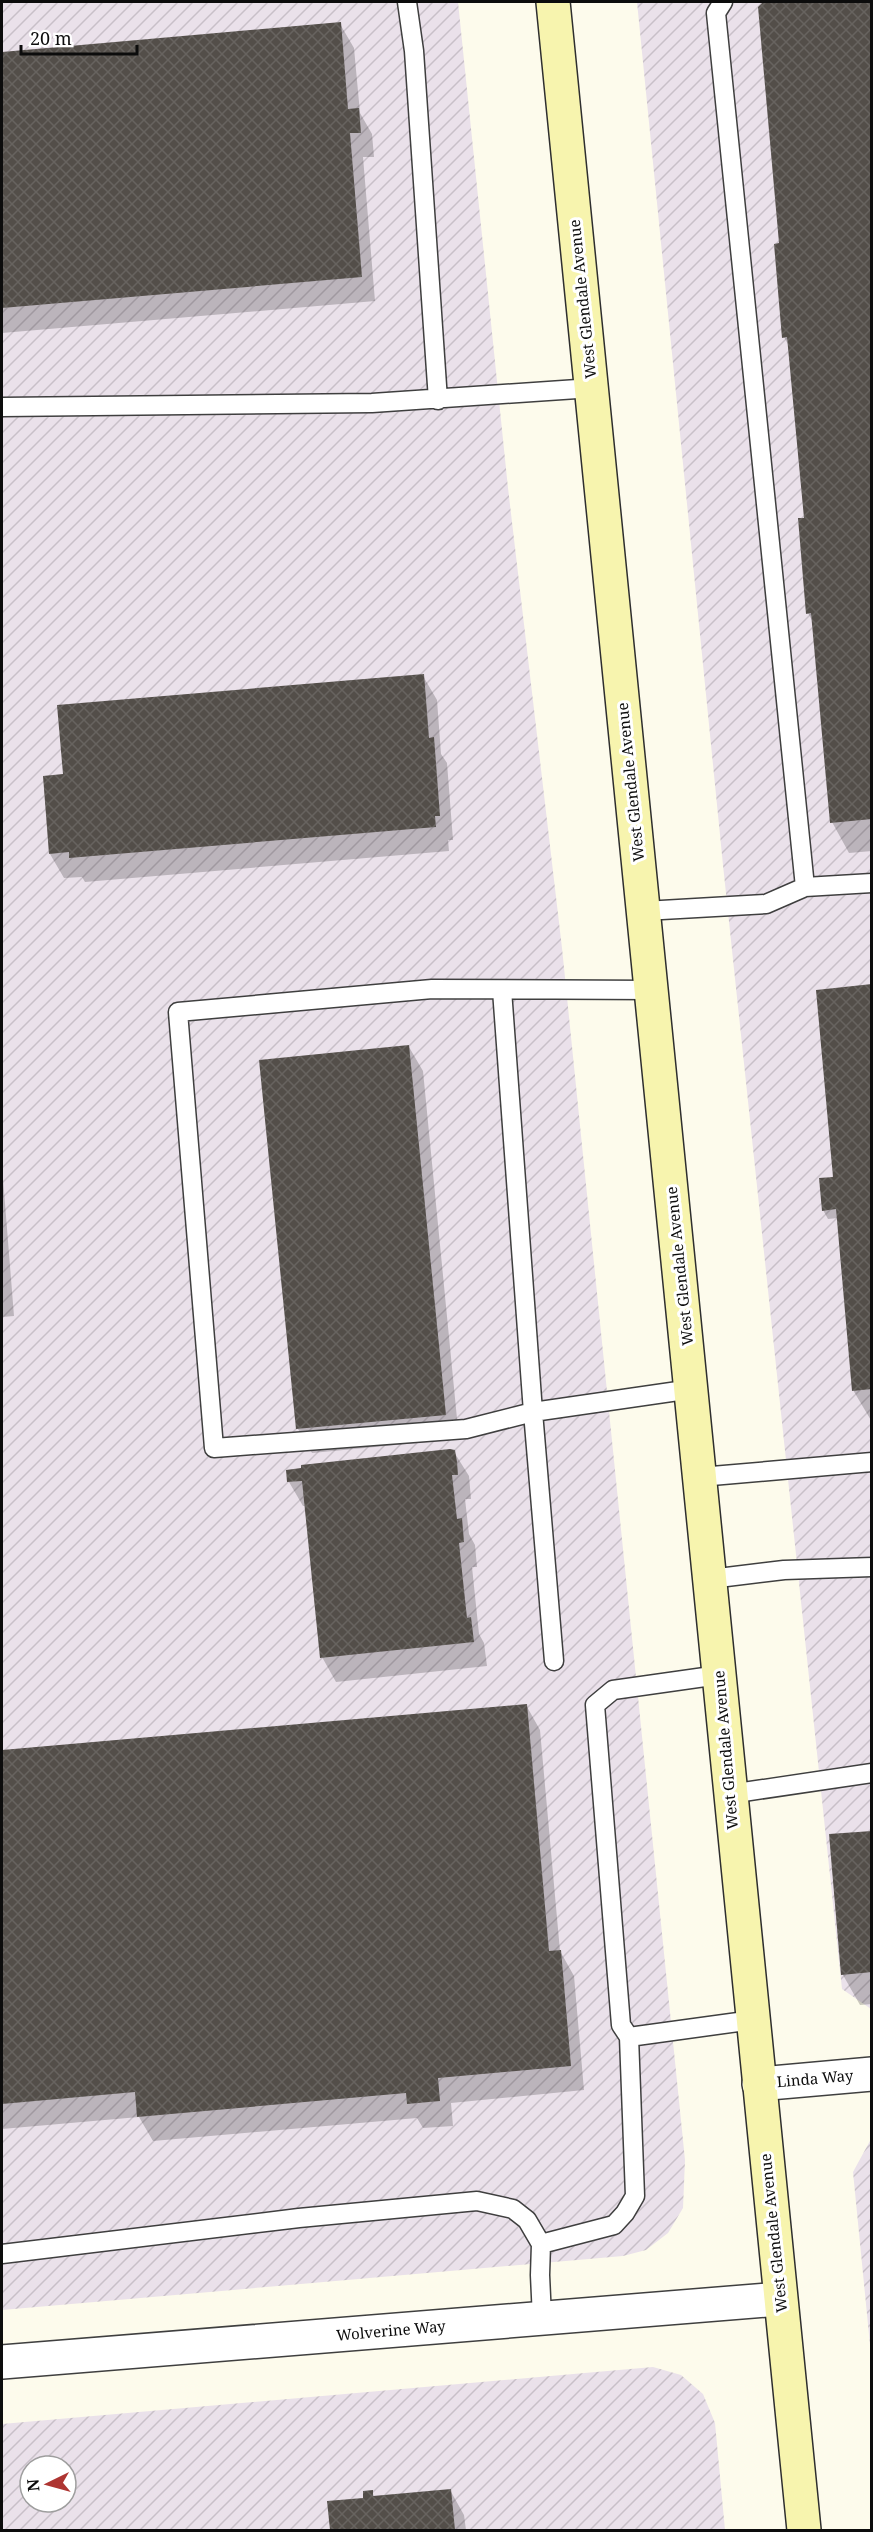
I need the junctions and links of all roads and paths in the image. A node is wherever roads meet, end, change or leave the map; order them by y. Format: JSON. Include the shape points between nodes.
{"nodes":[{"id":1,"x":407,"y":2,"type":"edge"},
{"id":2,"x":553,"y":2,"type":"edge"},
{"id":3,"x":723,"y":2,"type":"edge"},
{"id":4,"x":592,"y":388,"type":"junction"},
{"id":5,"x":438,"y":400,"type":"junction"},
{"id":6,"x":2,"y":407,"type":"edge"},
{"id":7,"x":872,"y":883,"type":"edge"},
{"id":8,"x":805,"y":886,"type":"junction"},
{"id":9,"x":644,"y":911,"type":"junction"},
{"id":10,"x":502,"y":990,"type":"junction"},
{"id":11,"x":652,"y":990,"type":"junction"},
{"id":12,"x":692,"y":1389,"type":"junction"},
{"id":13,"x":533,"y":1412,"type":"junction"},
{"id":14,"x":872,"y":1462,"type":"edge"},
{"id":15,"x":700,"y":1477,"type":"junction"},
{"id":16,"x":872,"y":1567,"type":"edge"},
{"id":17,"x":710,"y":1579,"type":"junction"},
{"id":18,"x":554,"y":1661,"type":"dead end"},
{"id":19,"x":719,"y":1675,"type":"junction"},
{"id":20,"x":872,"y":1773,"type":"edge"},
{"id":21,"x":730,"y":1794,"type":"junction"},
{"id":22,"x":753,"y":2020,"type":"junction"},
{"id":23,"x":629,"y":2037,"type":"junction"},
{"id":24,"x":872,"y":2074,"type":"edge"},
{"id":25,"x":759,"y":2084,"type":"junction"},
{"id":26,"x":542,"y":2244,"type":"junction"},
{"id":27,"x":2,"y":2254,"type":"edge"},
{"id":28,"x":780,"y":2299,"type":"junction"},
{"id":29,"x":542,"y":2318,"type":"junction"},
{"id":30,"x":2,"y":2362,"type":"edge"},
{"id":31,"x":804,"y":2530,"type":"edge"}],
"edges":[{"from":1,"to":5,"type":"lane","via":[[414,51]]},
{"from":2,"to":4,"type":"main road","name":"West Glendale Avenue"},
{"from":3,"to":8,"type":"lane","via":[[716,14]]},
{"from":4,"to":5,"type":"lane"},
{"from":4,"to":9,"type":"main road","name":"West Glendale Avenue"},
{"from":5,"to":6,"type":"lane"},
{"from":7,"to":8,"type":"lane"},
{"from":8,"to":9,"type":"lane","via":[[766,903]]},
{"from":9,"to":11,"type":"main road","name":"West Glendale Avenue"},
{"from":10,"to":11,"type":"lane"},
{"from":10,"to":13,"type":"lane"},
{"from":10,"to":13,"type":"lane","via":[[432,989],[178,1012],[214,1448],[466,1430]]},
{"from":11,"to":12,"type":"main road","name":"West Glendale Avenue"},
{"from":12,"to":13,"type":"lane"},
{"from":12,"to":15,"type":"main road","name":"West Glendale Avenue"},
{"from":13,"to":18,"type":"lane"},
{"from":14,"to":15,"type":"lane"},
{"from":15,"to":17,"type":"main road","name":"West Glendale Avenue"},
{"from":16,"to":17,"type":"lane","via":[[784,1570]]},
{"from":17,"to":19,"type":"main road","name":"West Glendale Avenue"},
{"from":19,"to":21,"type":"main road","name":"West Glendale Avenue"},
{"from":19,"to":23,"type":"lane","via":[[613,1689],[595,1705],[621,2025]]},
{"from":20,"to":21,"type":"lane"},
{"from":21,"to":22,"type":"main road","name":"West Glendale Avenue"},
{"from":22,"to":23,"type":"lane"},
{"from":22,"to":25,"type":"main road","name":"West Glendale Avenue"},
{"from":23,"to":26,"type":"lane","via":[[635,2196],[614,2225]]},
{"from":24,"to":25,"type":"street","name":"Linda Way"},
{"from":25,"to":28,"type":"main road","name":"West Glendale Avenue"},
{"from":26,"to":27,"type":"lane","via":[[527,2220],[513,2209],[477,2201]]},
{"from":26,"to":29,"type":"lane"},
{"from":28,"to":29,"type":"street","name":"Wolverine Way"},
{"from":28,"to":31,"type":"main road","name":"West Glendale Avenue"},
{"from":29,"to":30,"type":"street","name":"Wolverine Way"}]}
